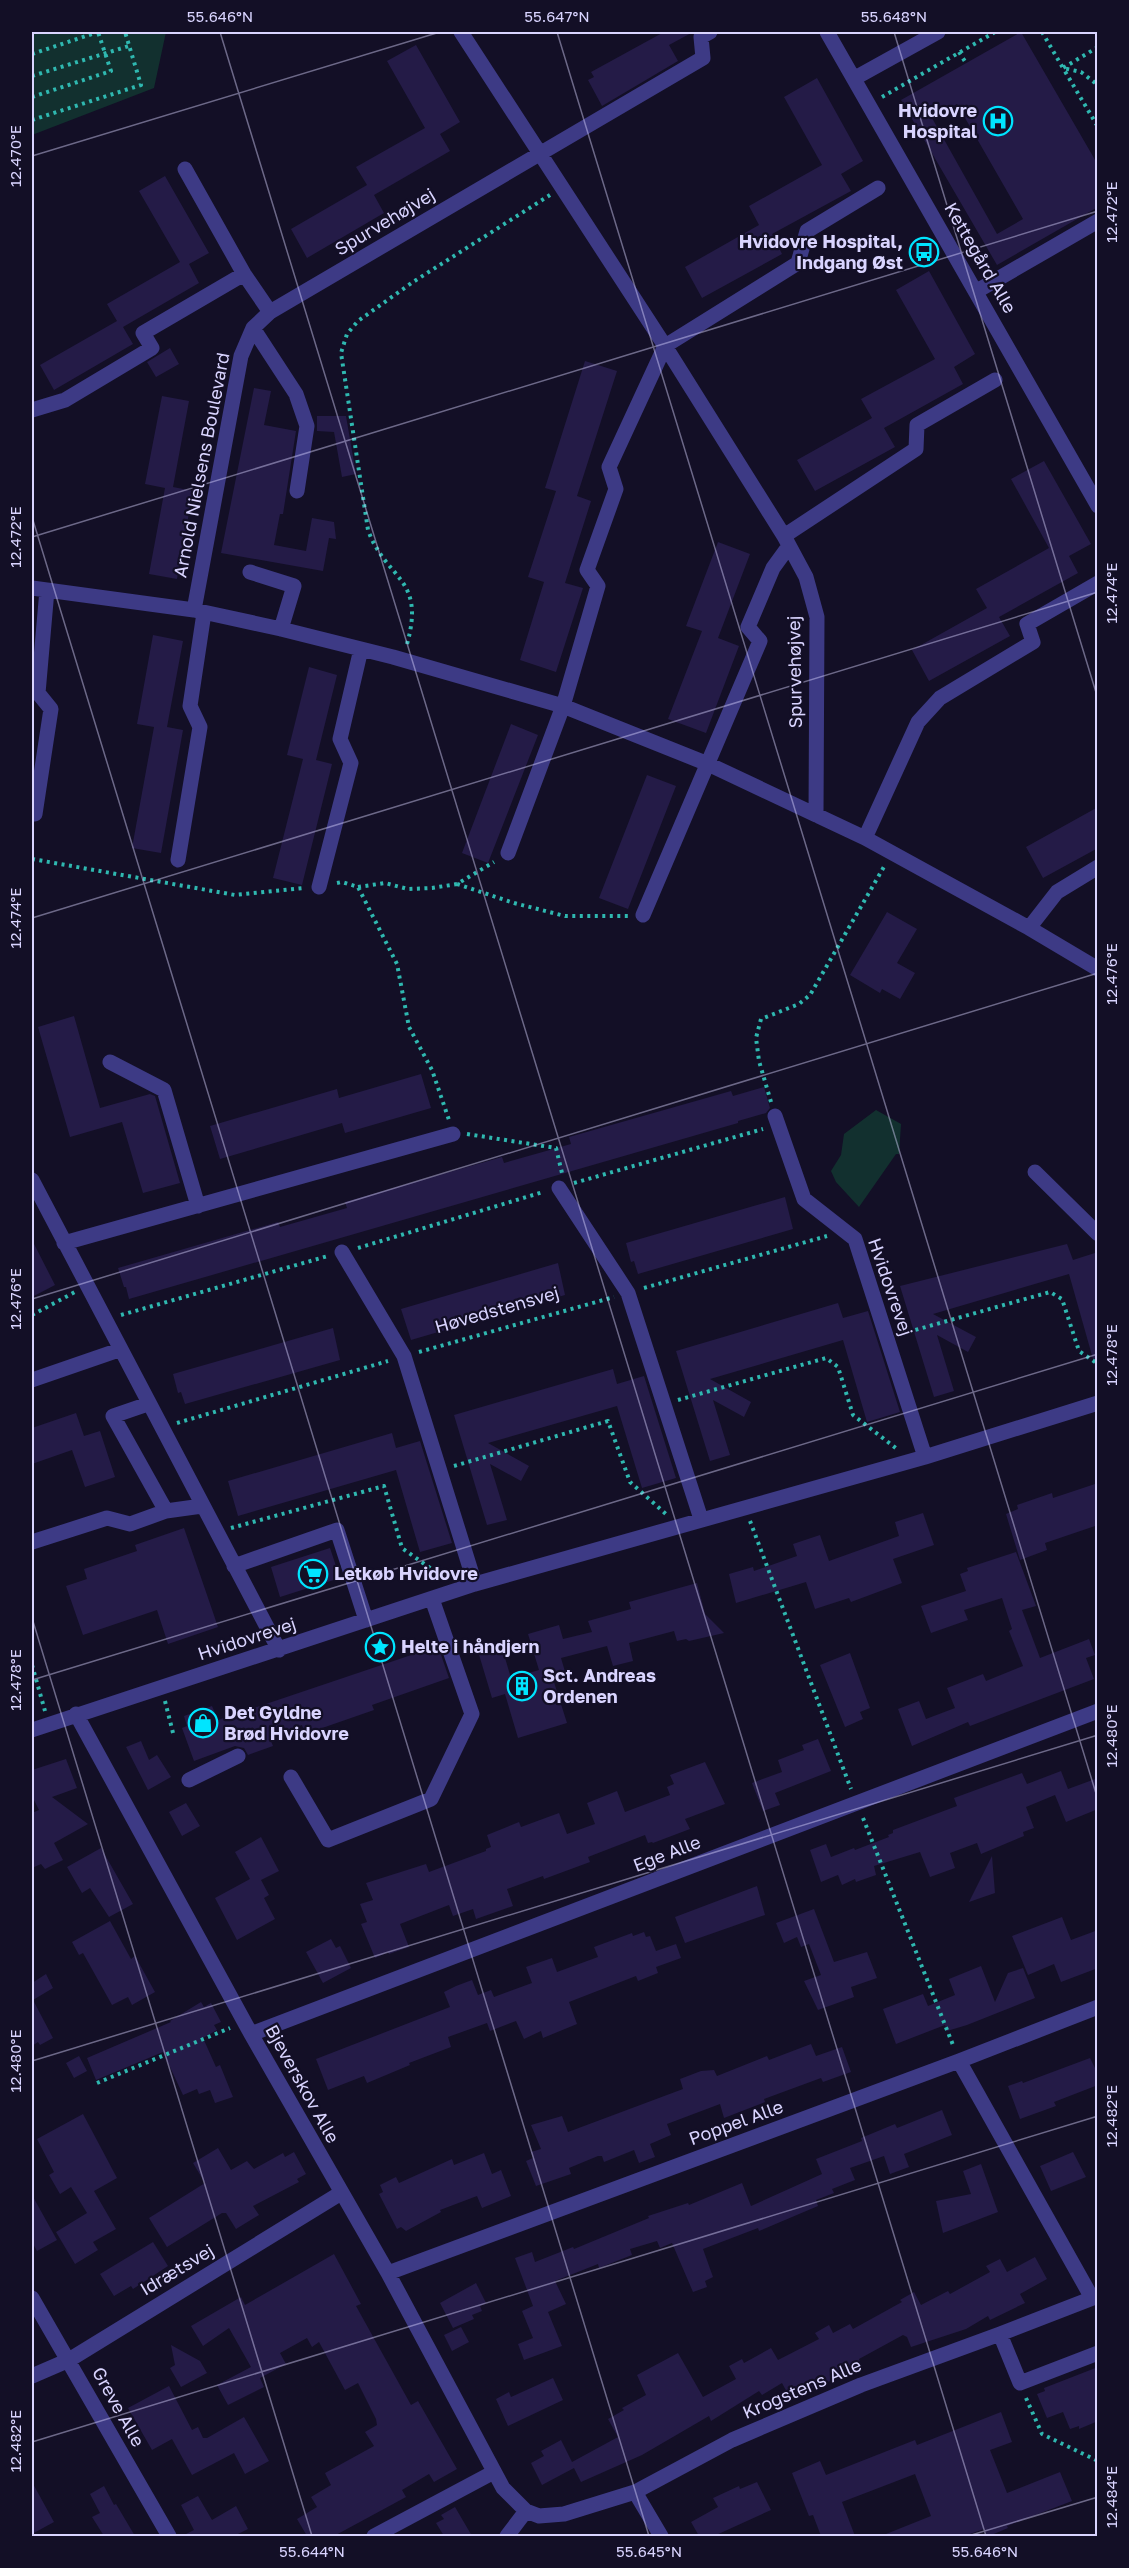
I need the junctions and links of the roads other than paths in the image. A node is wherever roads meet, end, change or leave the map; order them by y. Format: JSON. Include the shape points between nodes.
{"nodes":[{"id":1,"x":461,"y":32,"type":"edge"},
{"id":2,"x":710,"y":32,"type":"edge"},
{"id":3,"x":827,"y":32,"type":"edge"},
{"id":4,"x":938,"y":32,"type":"edge"},
{"id":5,"x":855,"y":78,"type":"junction"},
{"id":6,"x":541,"y":152,"type":"junction"},
{"id":7,"x":185,"y":169,"type":"dead end"},
{"id":8,"x":878,"y":188,"type":"dead end"},
{"id":9,"x":1098,"y":221,"type":"edge"},
{"id":10,"x":243,"y":274,"type":"junction"},
{"id":11,"x":977,"y":291,"type":"junction"},
{"id":12,"x":270,"y":312,"type":"junction"},
{"id":13,"x":253,"y":328,"type":"junction"},
{"id":14,"x":665,"y":346,"type":"junction"},
{"id":15,"x":995,"y":380,"type":"dead end"},
{"id":16,"x":32,"y":410,"type":"edge"},
{"id":17,"x":297,"y":491,"type":"dead end"},
{"id":18,"x":1098,"y":506,"type":"edge"},
{"id":19,"x":787,"y":541,"type":"junction"},
{"id":20,"x":250,"y":572,"type":"dead end"},
{"id":21,"x":1098,"y":583,"type":"edge"},
{"id":22,"x":39,"y":589,"type":"edge"},
{"id":23,"x":199,"y":611,"type":"junction"},
{"id":24,"x":281,"y":629,"type":"junction"},
{"id":25,"x":361,"y":649,"type":"junction"},
{"id":26,"x":563,"y":706,"type":"junction"},
{"id":27,"x":708,"y":764,"type":"junction"},
{"id":28,"x":35,"y":814,"type":"dead end"},
{"id":29,"x":816,"y":814,"type":"junction"},
{"id":30,"x":865,"y":838,"type":"junction"},
{"id":31,"x":508,"y":853,"type":"road end"},
{"id":32,"x":178,"y":860,"type":"dead end"},
{"id":33,"x":1098,"y":867,"type":"edge"},
{"id":34,"x":319,"y":887,"type":"road end"},
{"id":35,"x":643,"y":915,"type":"road end"},
{"id":36,"x":1029,"y":928,"type":"junction"},
{"id":37,"x":1098,"y":969,"type":"edge"},
{"id":38,"x":110,"y":1062,"type":"dead end"},
{"id":39,"x":775,"y":1116,"type":"road end"},
{"id":40,"x":453,"y":1134,"type":"road end"},
{"id":41,"x":1035,"y":1172,"type":"dead end"},
{"id":42,"x":32,"y":1180,"type":"edge"},
{"id":43,"x":562,"y":1187,"type":"road end"},
{"id":44,"x":198,"y":1206,"type":"junction"},
{"id":45,"x":1098,"y":1234,"type":"edge"},
{"id":46,"x":63,"y":1243,"type":"junction"},
{"id":47,"x":342,"y":1252,"type":"road end"},
{"id":48,"x":119,"y":1350,"type":"junction"},
{"id":49,"x":32,"y":1380,"type":"edge"},
{"id":50,"x":1098,"y":1403,"type":"edge"},
{"id":51,"x":148,"y":1404,"type":"junction"},
{"id":52,"x":919,"y":1458,"type":"junction"},
{"id":53,"x":202,"y":1506,"type":"junction"},
{"id":54,"x":166,"y":1510,"type":"junction"},
{"id":55,"x":701,"y":1519,"type":"junction"},
{"id":56,"x":32,"y":1542,"type":"edge"},
{"id":57,"x":234,"y":1566,"type":"junction"},
{"id":58,"x":474,"y":1584,"type":"junction"},
{"id":59,"x":432,"y":1599,"type":"junction"},
{"id":60,"x":366,"y":1620,"type":"junction"},
{"id":61,"x":279,"y":1650,"type":"junction"},
{"id":62,"x":1098,"y":1711,"type":"edge"},
{"id":63,"x":76,"y":1714,"type":"junction"},
{"id":64,"x":32,"y":1730,"type":"edge"},
{"id":65,"x":238,"y":1756,"type":"dead end"},
{"id":66,"x":291,"y":1777,"type":"dead end"},
{"id":67,"x":189,"y":1780,"type":"dead end"},
{"id":68,"x":1098,"y":2007,"type":"edge"},
{"id":69,"x":247,"y":2027,"type":"junction"},
{"id":70,"x":959,"y":2061,"type":"junction"},
{"id":71,"x":341,"y":2193,"type":"junction"},
{"id":72,"x":388,"y":2273,"type":"junction"},
{"id":73,"x":1095,"y":2297,"type":"edge"},
{"id":74,"x":32,"y":2298,"type":"edge"},
{"id":75,"x":1000,"y":2334,"type":"junction"},
{"id":76,"x":1098,"y":2353,"type":"edge"},
{"id":77,"x":69,"y":2360,"type":"junction"},
{"id":78,"x":32,"y":2376,"type":"edge"},
{"id":79,"x":494,"y":2472,"type":"junction"},
{"id":80,"x":635,"y":2492,"type":"junction"},
{"id":81,"x":526,"y":2511,"type":"junction"},
{"id":82,"x":169,"y":2536,"type":"edge"},
{"id":83,"x":374,"y":2536,"type":"edge"},
{"id":84,"x":507,"y":2536,"type":"edge"},
{"id":85,"x":661,"y":2536,"type":"edge"}],
"edges":[{"from":1,"to":6,"type":"street","name":"Spurvehøjvej"},
{"from":2,"to":6,"type":"street","name":"Spurvehøjvej","via":[[700,37],[703,58]]},
{"from":3,"to":5,"type":"street","name":"Kettegård Alle"},
{"from":4,"to":5,"type":"street"},
{"from":5,"to":11,"type":"street","name":"Kettegård Alle"},
{"from":6,"to":12,"type":"street","name":"Spurvehøjvej"},
{"from":6,"to":14,"type":"street","name":"Spurvehøjvej"},
{"from":7,"to":10,"type":"street"},
{"from":8,"to":14,"type":"street","via":[[807,231],[798,263]]},
{"from":9,"to":11,"type":"street"},
{"from":10,"to":12,"type":"street"},
{"from":10,"to":16,"type":"street","via":[[143,333],[152,348],[65,400]]},
{"from":11,"to":18,"type":"street","name":"Kettegård Alle"},
{"from":12,"to":13,"type":"street","name":"Spurvehøjvej"},
{"from":13,"to":17,"type":"street","via":[[296,394],[307,426]]},
{"from":13,"to":23,"type":"street","name":"Arnold Nielsens Boulevard","via":[[241,356]]},
{"from":14,"to":19,"type":"street","name":"Spurvehøjvej"},
{"from":14,"to":26,"type":"street","via":[[609,467],[616,489],[587,570],[598,586]]},
{"from":15,"to":19,"type":"street","via":[[917,425],[916,449]]},
{"from":19,"to":27,"type":"street","via":[[748,627],[760,641]]},
{"from":19,"to":29,"type":"street","name":"Spurvehøjvej","via":[[806,577],[816,617]]},
{"from":20,"to":24,"type":"street","via":[[294,586]]},
{"from":21,"to":30,"type":"street","via":[[1027,624],[1033,642],[940,698],[918,722]]},
{"from":22,"to":23,"type":"street"},
{"from":22,"to":28,"type":"street","via":[[38,693],[51,709]]},
{"from":23,"to":24,"type":"street"},
{"from":23,"to":32,"type":"street","name":"Arnold Nielsens Boulevard","via":[[190,706],[200,727]]},
{"from":24,"to":25,"type":"street"},
{"from":25,"to":26,"type":"street"},
{"from":25,"to":34,"type":"street","via":[[340,739],[351,763]]},
{"from":26,"to":27,"type":"street"},
{"from":26,"to":31,"type":"street"},
{"from":27,"to":29,"type":"street"},
{"from":27,"to":35,"type":"street"},
{"from":29,"to":30,"type":"street"},
{"from":30,"to":36,"type":"street"},
{"from":33,"to":36,"type":"street","via":[[1058,892]]},
{"from":36,"to":37,"type":"street"},
{"from":38,"to":44,"type":"street","via":[[164,1090]]},
{"from":39,"to":52,"type":"street","name":"Hvidovrevej","via":[[804,1199],[855,1239]]},
{"from":40,"to":44,"type":"street"},
{"from":41,"to":45,"type":"street"},
{"from":42,"to":46,"type":"street"},
{"from":43,"to":55,"type":"street","via":[[628,1293]]},
{"from":44,"to":46,"type":"street"},
{"from":46,"to":48,"type":"street"},
{"from":47,"to":58,"type":"street","via":[[404,1356]]},
{"from":48,"to":49,"type":"street"},
{"from":48,"to":51,"type":"street"},
{"from":50,"to":52,"type":"street","name":"Hvidovrevej"},
{"from":51,"to":53,"type":"street"},
{"from":51,"to":54,"type":"street","via":[[113,1416]]},
{"from":52,"to":55,"type":"street","name":"Hvidovrevej"},
{"from":53,"to":54,"type":"street"},
{"from":53,"to":57,"type":"street"},
{"from":54,"to":56,"type":"street","via":[[130,1524],[106,1518]]},
{"from":55,"to":58,"type":"street","name":"Hvidovrevej"},
{"from":57,"to":60,"type":"street","via":[[337,1530]]},
{"from":57,"to":61,"type":"street"},
{"from":58,"to":59,"type":"street","name":"Hvidovrevej"},
{"from":59,"to":60,"type":"street","name":"Hvidovrevej"},
{"from":59,"to":66,"type":"street","via":[[472,1714],[431,1799],[328,1840]]},
{"from":60,"to":61,"type":"street","name":"Hvidovrevej"},
{"from":61,"to":63,"type":"street","name":"Hvidovrevej"},
{"from":62,"to":69,"type":"street","name":"Ege Alle"},
{"from":63,"to":64,"type":"street","name":"Hvidovrevej"},
{"from":63,"to":69,"type":"street","name":"Bjeverskov Alle"},
{"from":65,"to":67,"type":"street"},
{"from":68,"to":70,"type":"street","name":"Poppel Alle"},
{"from":69,"to":71,"type":"street","name":"Bjeverskov Alle"},
{"from":70,"to":72,"type":"street","name":"Poppel Alle"},
{"from":70,"to":73,"type":"street"},
{"from":71,"to":72,"type":"street","name":"Bjeverskov Alle"},
{"from":71,"to":77,"type":"street","name":"Idrætsvej"},
{"from":72,"to":79,"type":"street","name":"Bjeverskov Alle"},
{"from":73,"to":75,"type":"street","name":"Krogstens Alle"},
{"from":74,"to":77,"type":"street","name":"Greve Alle"},
{"from":75,"to":76,"type":"street","via":[[1020,2383]]},
{"from":75,"to":80,"type":"street","name":"Krogstens Alle","via":[[861,2385],[732,2440]]},
{"from":77,"to":78,"type":"street","name":"Idrætsvej"},
{"from":77,"to":82,"type":"street","name":"Greve Alle"},
{"from":79,"to":81,"type":"street","name":"Bjeverskov Alle","via":[[503,2488]]},
{"from":79,"to":83,"type":"street"},
{"from":80,"to":81,"type":"street","name":"Krogstens Alle","via":[[564,2514],[539,2516]]},
{"from":80,"to":85,"type":"street"},
{"from":81,"to":84,"type":"street"}]}
